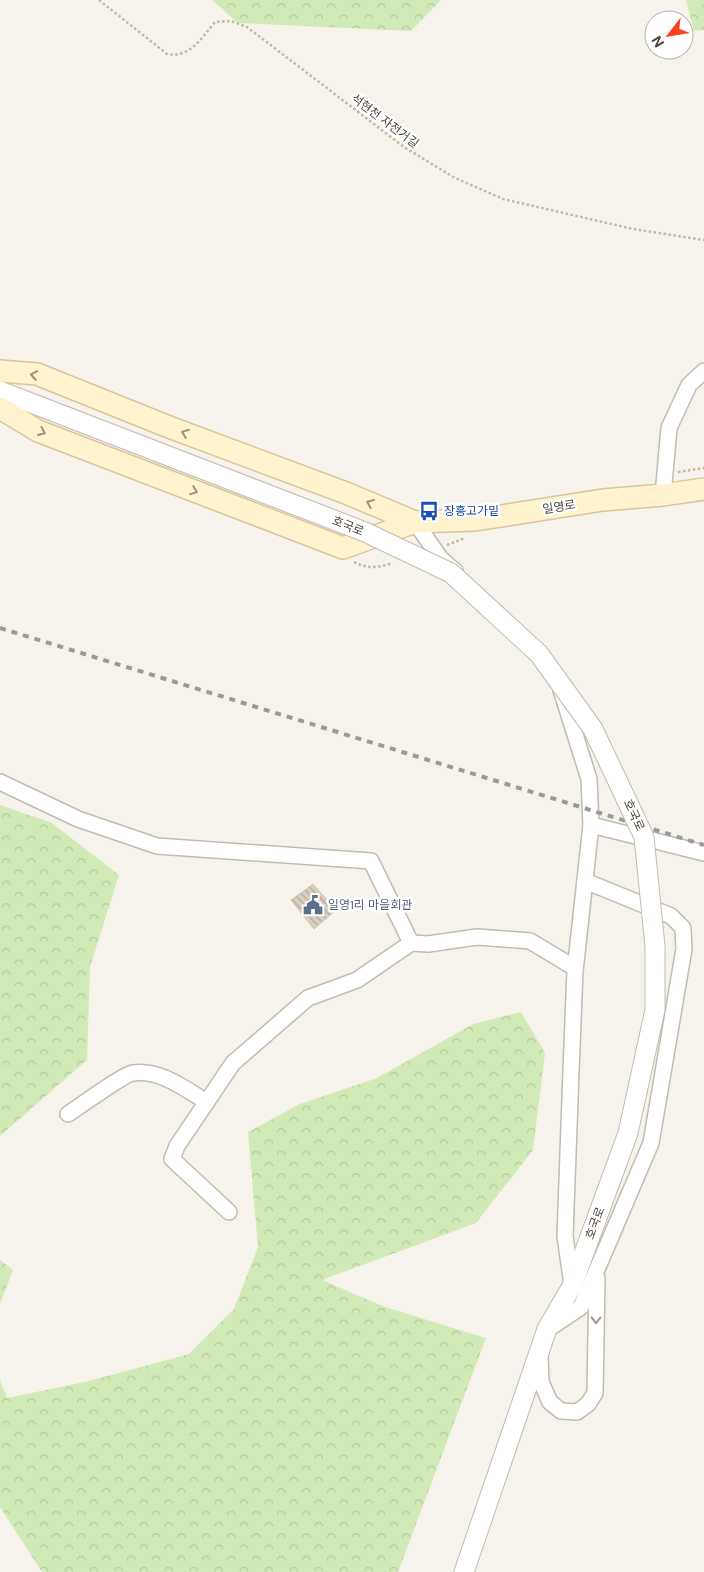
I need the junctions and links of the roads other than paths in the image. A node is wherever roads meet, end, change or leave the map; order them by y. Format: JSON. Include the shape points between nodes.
{"nodes":[{"id":1,"x":0,"y":371,"type":"edge"},
{"id":2,"x":704,"y":371,"type":"edge"},
{"id":3,"x":0,"y":391,"type":"edge"},
{"id":4,"x":0,"y":408,"type":"edge"},
{"id":5,"x":664,"y":485,"type":"junction"},
{"id":6,"x":704,"y":489,"type":"edge"},
{"id":7,"x":415,"y":522,"type":"junction"},
{"id":8,"x":0,"y":782,"type":"edge"},
{"id":9,"x":591,"y":824,"type":"junction"},
{"id":10,"x":704,"y":853,"type":"edge"},
{"id":11,"x":585,"y":881,"type":"junction"},
{"id":12,"x":410,"y":943,"type":"junction"},
{"id":13,"x":575,"y":968,"type":"junction"},
{"id":14,"x":207,"y":1102,"type":"junction"},
{"id":15,"x":68,"y":1114,"type":"dead end"},
{"id":16,"x":229,"y":1212,"type":"dead end"},
{"id":17,"x":597,"y":1271,"type":"junction"},
{"id":18,"x":572,"y":1286,"type":"junction"},
{"id":19,"x":547,"y":1329,"type":"junction"},
{"id":20,"x":540,"y":1351,"type":"junction"},
{"id":21,"x":464,"y":1572,"type":"edge"}],
"edges":[{"from":7,"to":1,"type":"main road","one_way":true,"via":[[37,374]]},
{"from":2,"to":5,"type":"street","via":[[689,385],[669,428]]},
{"from":3,"to":18,"type":"street","name":"호국로","bridge":true,"via":[[365,532],[451,573],[539,654],[593,729],[644,837],[655,946],[655,1010],[628,1133]]},
{"from":4,"to":7,"type":"main road","one_way":true,"via":[[38,431],[343,548]]},
{"from":5,"to":6,"type":"main road","name":"일영로"},
{"from":5,"to":7,"type":"main road","name":"일영로","via":[[603,500],[475,520]]},
{"from":7,"to":9,"type":"street","via":[[441,559],[481,594],[559,683],[589,779]]},
{"from":8,"to":12,"type":"street","via":[[78,819],[157,846],[371,860]]},
{"from":9,"to":10,"type":"street"},
{"from":9,"to":11,"type":"street"},
{"from":11,"to":13,"type":"street"},
{"from":11,"to":17,"type":"street","via":[[671,916],[683,928],[684,949],[651,1143]]},
{"from":12,"to":13,"type":"street","via":[[428,944],[477,937],[530,941]]},
{"from":12,"to":14,"type":"street","via":[[357,980],[308,998],[233,1063]]},
{"from":13,"to":18,"type":"street","via":[[565,1236]]},
{"from":14,"to":15,"type":"street","via":[[150,1073],[131,1073]]},
{"from":14,"to":16,"type":"street","via":[[177,1146],[172,1159]]},
{"from":17,"to":19,"type":"street","via":[[581,1307]]},
{"from":17,"to":20,"type":"street","one_way":true,"via":[[594,1393],[588,1404],[576,1412],[561,1411],[550,1402],[540,1382]]},
{"from":18,"to":19,"type":"street","name":"호국로"},
{"from":19,"to":20,"type":"street","name":"호국로"},
{"from":20,"to":21,"type":"street","name":"호국로"}]}
